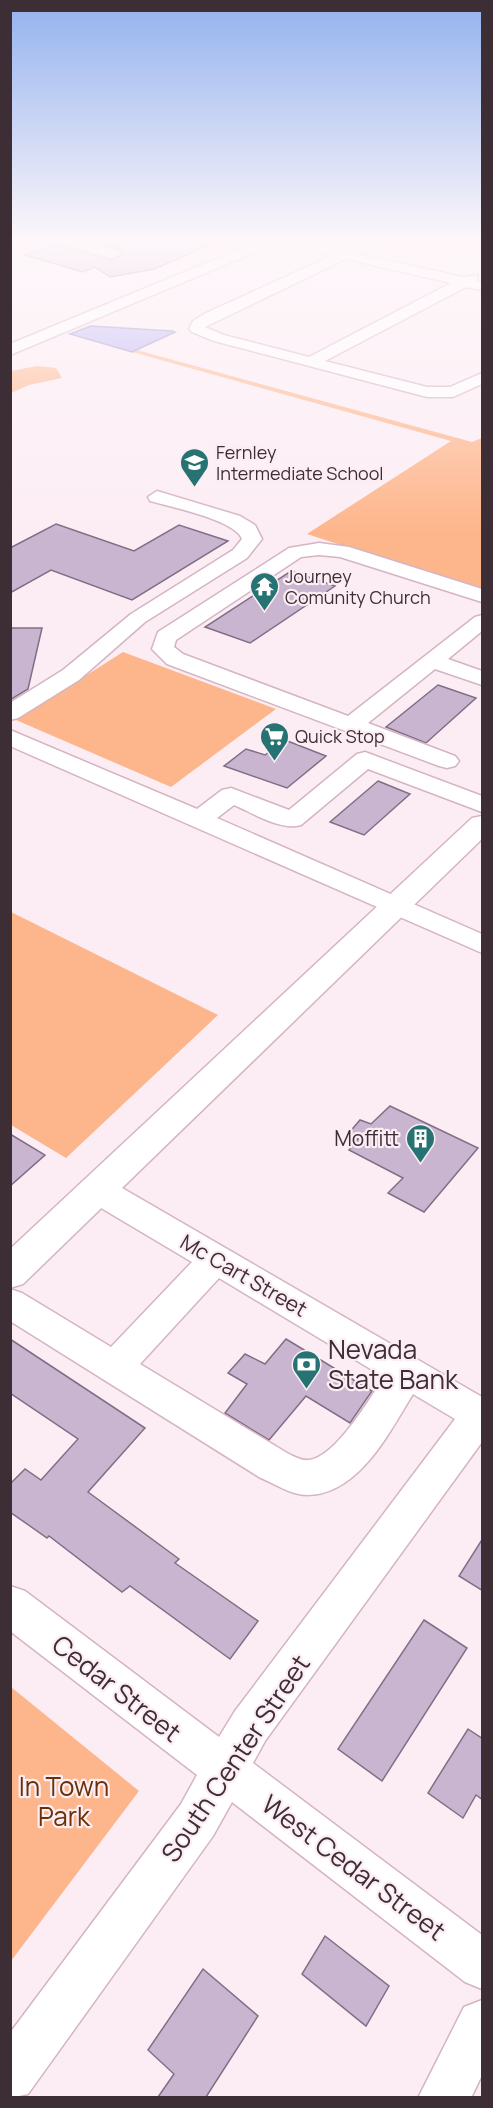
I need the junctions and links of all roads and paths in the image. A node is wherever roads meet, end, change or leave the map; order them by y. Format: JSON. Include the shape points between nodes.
{"nodes":[{"id":1,"x":38,"y":338,"type":"edge"},
{"id":2,"x":220,"y":338,"type":"edge"},
{"id":3,"x":356,"y":338,"type":"edge"},
{"id":4,"x":10,"y":350,"type":"edge"},
{"id":5,"x":311,"y":362,"type":"junction"},
{"id":6,"x":483,"y":378,"type":"edge"},
{"id":7,"x":157,"y":497,"type":"dead end"},
{"id":8,"x":483,"y":596,"type":"edge"},
{"id":9,"x":483,"y":621,"type":"edge"},
{"id":10,"x":432,"y":661,"type":"junction"},
{"id":11,"x":483,"y":678,"type":"edge"},
{"id":12,"x":10,"y":713,"type":"edge"},
{"id":13,"x":351,"y":725,"type":"junction"},
{"id":14,"x":10,"y":737,"type":"edge"},
{"id":15,"x":447,"y":761,"type":"dead end"},
{"id":16,"x":483,"y":805,"type":"edge"},
{"id":17,"x":200,"y":819,"type":"junction"},
{"id":18,"x":483,"y":825,"type":"edge"},
{"id":19,"x":398,"y":905,"type":"junction"},
{"id":20,"x":483,"y":944,"type":"edge"},
{"id":21,"x":98,"y":1190,"type":"junction"},
{"id":22,"x":216,"y":1259,"type":"junction"},
{"id":23,"x":10,"y":1273,"type":"edge"},
{"id":24,"x":10,"y":1303,"type":"edge"},
{"id":25,"x":115,"y":1367,"type":"junction"},
{"id":26,"x":407,"y":1371,"type":"junction"},
{"id":27,"x":482,"y":1414,"type":"edge"},
{"id":28,"x":10,"y":1605,"type":"edge"},
{"id":29,"x":225,"y":1770,"type":"junction"},
{"id":30,"x":483,"y":1965,"type":"edge"},
{"id":31,"x":483,"y":2025,"type":"edge"},
{"id":32,"x":10,"y":2076,"type":"edge"},
{"id":33,"x":443,"y":2097,"type":"edge"}],
"edges":[{"from":1,"to":4,"type":"street"},
{"from":2,"to":5,"type":"street"},
{"from":3,"to":5,"type":"street"},
{"from":5,"to":6,"type":"street","via":[[412,389],[442,393]]},
{"from":7,"to":12,"type":"street","via":[[233,520],[248,529],[252,539],[240,554],[138,618],[71,675]]},
{"from":8,"to":13,"type":"street","via":[[342,551],[296,552],[166,637],[163,649],[175,659]]},
{"from":9,"to":10,"type":"street"},
{"from":10,"to":11,"type":"street"},
{"from":10,"to":13,"type":"street"},
{"from":13,"to":15,"type":"street"},
{"from":14,"to":17,"type":"street"},
{"from":16,"to":17,"type":"street","via":[[365,759],[292,820],[231,795]]},
{"from":17,"to":19,"type":"street"},
{"from":18,"to":19,"type":"main road"},
{"from":19,"to":20,"type":"street"},
{"from":19,"to":21,"type":"main road"},
{"from":21,"to":22,"type":"street","name":"Mc Cart Street"},
{"from":21,"to":23,"type":"main road"},
{"from":22,"to":25,"type":"street"},
{"from":22,"to":26,"type":"street","name":"Mc Cart Street"},
{"from":24,"to":25,"type":"street"},
{"from":25,"to":26,"type":"street","via":[[273,1465],[306,1478],[328,1472],[350,1455]]},
{"from":26,"to":27,"type":"street","name":"Mc Cart Street"},
{"from":27,"to":29,"type":"street","name":"South Center Street","via":[[250,1726]]},
{"from":28,"to":29,"type":"street","name":"Cedar Street"},
{"from":29,"to":30,"type":"street","name":"West Cedar Street"},
{"from":29,"to":32,"type":"street","name":"South Center Street","via":[[197,1820]]},
{"from":31,"to":33,"type":"street"}]}
